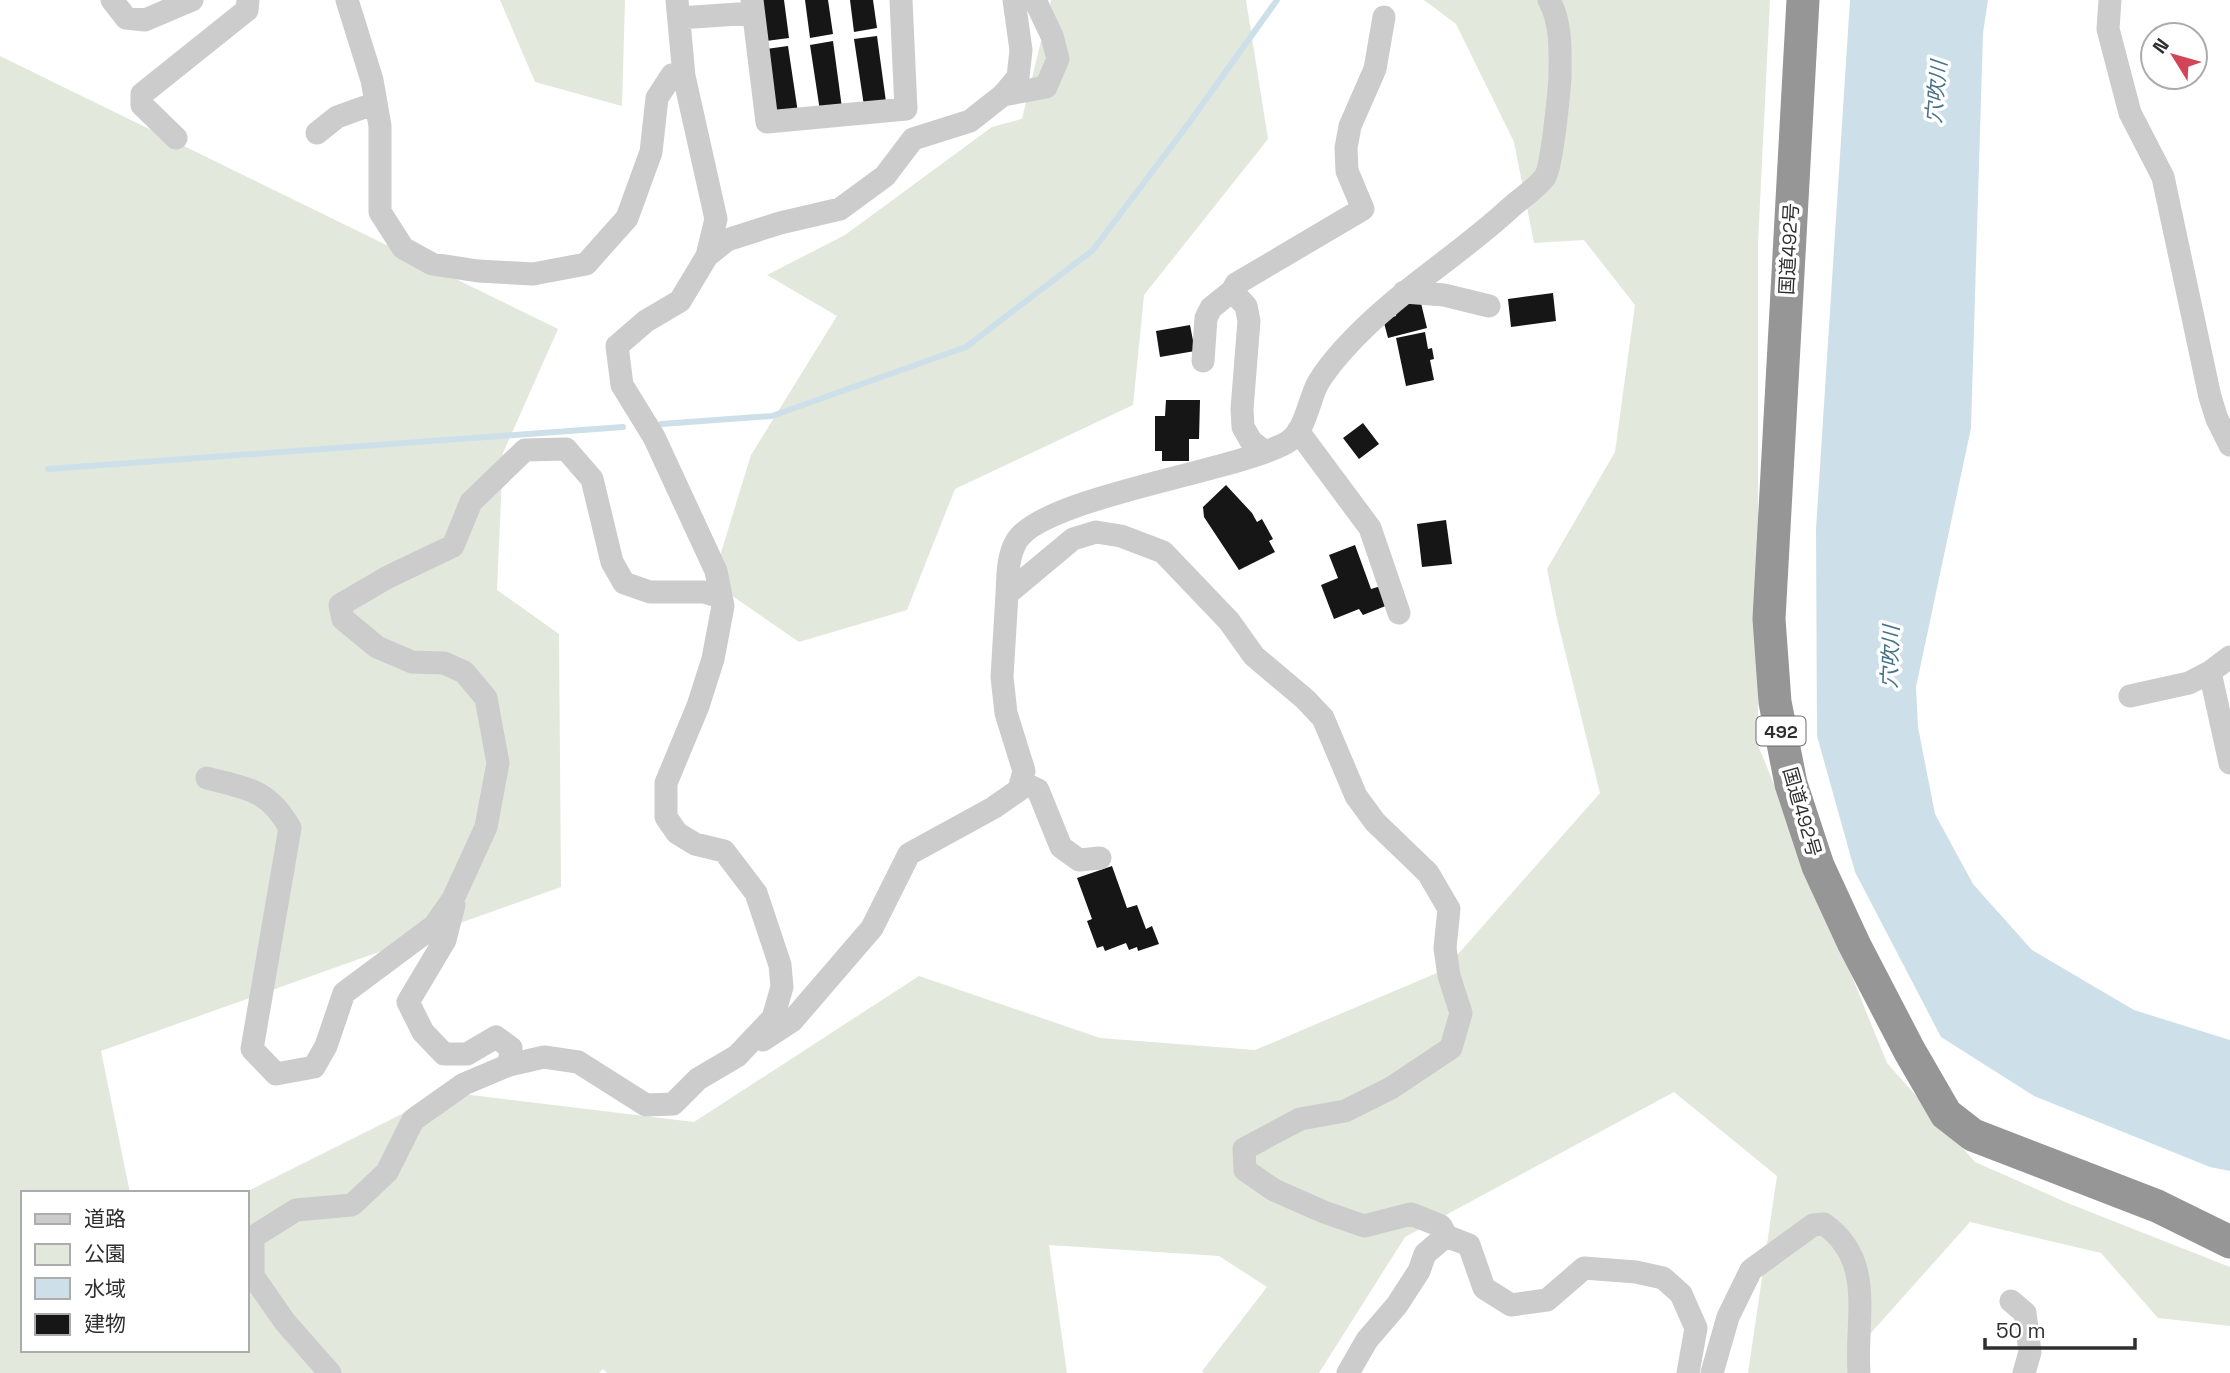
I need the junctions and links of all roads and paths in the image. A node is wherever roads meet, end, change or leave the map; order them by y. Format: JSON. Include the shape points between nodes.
{"nodes":[{"id":1,"x":112,"y":0,"type":"edge"},
{"id":2,"x":192,"y":0,"type":"edge"},
{"id":3,"x":248,"y":0,"type":"edge"},
{"id":4,"x":347,"y":0,"type":"edge"},
{"id":5,"x":901,"y":0,"type":"edge"},
{"id":6,"x":1014,"y":0,"type":"edge"},
{"id":7,"x":1035,"y":0,"type":"edge"},
{"id":8,"x":1549,"y":0,"type":"edge"},
{"id":9,"x":1803,"y":0,"type":"edge"},
{"id":10,"x":2110,"y":0,"type":"edge"},
{"id":11,"x":752,"y":6,"type":"edge"},
{"id":12,"x":678,"y":9,"type":"edge"},
{"id":13,"x":1384,"y":16,"type":"dead end"},
{"id":14,"x":684,"y":76,"type":"junction"},
{"id":15,"x":1003,"y":95,"type":"junction"},
{"id":16,"x":376,"y":103,"type":"junction"},
{"id":17,"x":317,"y":133,"type":"dead end"},
{"id":18,"x":176,"y":138,"type":"dead end"},
{"id":19,"x":707,"y":256,"type":"junction"},
{"id":20,"x":1232,"y":291,"type":"junction"},
{"id":21,"x":1404,"y":292,"type":"junction"},
{"id":22,"x":1489,"y":306,"type":"dead end"},
{"id":23,"x":1203,"y":361,"type":"dead end"},
{"id":24,"x":1298,"y":431,"type":"junction"},
{"id":25,"x":2230,"y":445,"type":"edge"},
{"id":26,"x":1264,"y":451,"type":"junction"},
{"id":27,"x":1007,"y":594,"type":"junction"},
{"id":28,"x":721,"y":597,"type":"junction"},
{"id":29,"x":1399,"y":613,"type":"dead end"},
{"id":30,"x":2230,"y":657,"type":"edge"},
{"id":31,"x":2210,"y":672,"type":"junction"},
{"id":32,"x":2130,"y":696,"type":"dead end"},
{"id":33,"x":2230,"y":763,"type":"edge"},
{"id":34,"x":207,"y":778,"type":"dead end"},
{"id":35,"x":1021,"y":782,"type":"junction"},
{"id":36,"x":1100,"y":858,"type":"dead end"},
{"id":37,"x":460,"y":885,"type":"junction"},
{"id":38,"x":737,"y":1056,"type":"junction"},
{"id":39,"x":509,"y":1065,"type":"junction"},
{"id":40,"x":1446,"y":1236,"type":"junction"},
{"id":41,"x":2230,"y":1242,"type":"edge"},
{"id":42,"x":2011,"y":1301,"type":"dead end"},
{"id":43,"x":330,"y":1373,"type":"edge"},
{"id":44,"x":1348,"y":1373,"type":"edge"},
{"id":45,"x":1688,"y":1373,"type":"edge"},
{"id":46,"x":1712,"y":1373,"type":"edge"},
{"id":47,"x":1859,"y":1373,"type":"edge"},
{"id":48,"x":2024,"y":1373,"type":"edge"}],
"edges":[{"from":1,"to":2,"type":"street","via":[[126,18],[145,20]]},
{"from":3,"to":18,"type":"street","via":[[247,10],[142,94],[142,105]]},
{"from":4,"to":16,"type":"street"},
{"from":5,"to":11,"type":"street","via":[[906,110],[767,122]]},
{"from":6,"to":15,"type":"street","via":[[1021,50],[1018,77]]},
{"from":7,"to":15,"type":"street","via":[[1058,59],[1046,87]]},
{"from":8,"to":21,"type":"street","via":[[1556,12],[1560,64],[1546,176],[1486,230]]},
{"from":9,"to":41,"type":"highway","name":"国道492号","number":"492","via":[[1769,619],[1775,702],[1791,784],[1818,866],[1860,956],[1945,1114],[1973,1135],[2157,1206]]},
{"from":10,"to":25,"type":"street","via":[[2108,29],[2130,113],[2163,177],[2210,397]]},
{"from":11,"to":12,"type":"street"},
{"from":12,"to":14,"type":"street"},
{"from":13,"to":20,"type":"street","via":[[1375,69],[1350,126],[1346,148],[1347,171],[1363,209],[1236,284]]},
{"from":14,"to":16,"type":"street","via":[[672,75],[657,98],[651,152],[627,218],[586,264],[533,274],[432,264],[403,248],[380,212]]},
{"from":14,"to":19,"type":"street","via":[[716,219]]},
{"from":15,"to":19,"type":"street","via":[[970,121],[912,139],[885,176],[840,209],[727,240]]},
{"from":16,"to":17,"type":"street","via":[[337,117]]},
{"from":19,"to":28,"type":"street","via":[[680,301],[617,346],[622,385],[654,437],[716,571]]},
{"from":20,"to":23,"type":"street","via":[[1206,318]]},
{"from":20,"to":26,"type":"street","via":[[1246,306],[1250,321],[1243,427]]},
{"from":21,"to":22,"type":"street","via":[[1444,295]]},
{"from":21,"to":24,"type":"street","via":[[1343,350],[1318,383]]},
{"from":24,"to":26,"type":"street","via":[[1289,442]]},
{"from":24,"to":29,"type":"street","via":[[1370,528]]},
{"from":26,"to":27,"type":"street","via":[[1094,500],[1028,528],[1016,542]]},
{"from":27,"to":35,"type":"street","via":[[1002,677],[1006,713],[1024,771]]},
{"from":27,"to":40,"type":"street","via":[[1073,539],[1096,532],[1163,552],[1220,611],[1254,656],[1323,718],[1356,796],[1375,822],[1428,873],[1449,909],[1445,948],[1461,1013],[1451,1048],[1438,1058],[1345,1111],[1300,1119],[1269,1134],[1244,1149],[1245,1170],[1274,1190],[1364,1226],[1411,1214],[1441,1226]]},
{"from":28,"to":37,"type":"street","via":[[704,592],[650,592],[624,583],[612,562],[592,478],[566,449],[525,450],[471,502],[453,546],[340,605],[343,619],[377,647],[412,662],[444,663],[464,672],[486,698],[498,763],[486,827]]},
{"from":28,"to":38,"type":"street","via":[[713,659],[666,783],[666,817],[677,833],[695,844],[724,851],[756,893],[780,965],[782,988],[773,1018]]},
{"from":30,"to":31,"type":"street"},
{"from":31,"to":32,"type":"street","via":[[2189,683]]},
{"from":31,"to":33,"type":"street"},
{"from":34,"to":37,"type":"street","via":[[258,792],[280,810],[290,828],[252,1049],[276,1074],[314,1067],[344,993],[434,926]]},
{"from":35,"to":36,"type":"street","via":[[1038,790],[1061,847],[1079,860]]},
{"from":35,"to":38,"type":"street","via":[[1019,790],[993,808],[909,855],[872,928],[792,1021]]},
{"from":37,"to":39,"type":"street","via":[[445,940],[408,1002],[423,1032],[444,1054],[467,1054],[496,1037],[511,1048]]},
{"from":38,"to":39,"type":"street","via":[[698,1079],[673,1104],[646,1105],[578,1062],[544,1057]]},
{"from":39,"to":43,"type":"street","via":[[464,1084],[413,1120],[387,1172],[352,1205],[296,1210],[253,1237],[253,1276],[285,1322]]},
{"from":40,"to":44,"type":"street","via":[[1425,1254],[1419,1271]]},
{"from":40,"to":45,"type":"street","via":[[1469,1245],[1484,1288],[1511,1305],[1547,1300],[1584,1268],[1663,1278],[1681,1294],[1696,1328]]},
{"from":42,"to":48,"type":"street","via":[[2025,1313],[2030,1352]]},
{"from":46,"to":47,"type":"street","via":[[1728,1317],[1751,1270],[1814,1225],[1824,1224],[1850,1249],[1857,1272]]}]}
